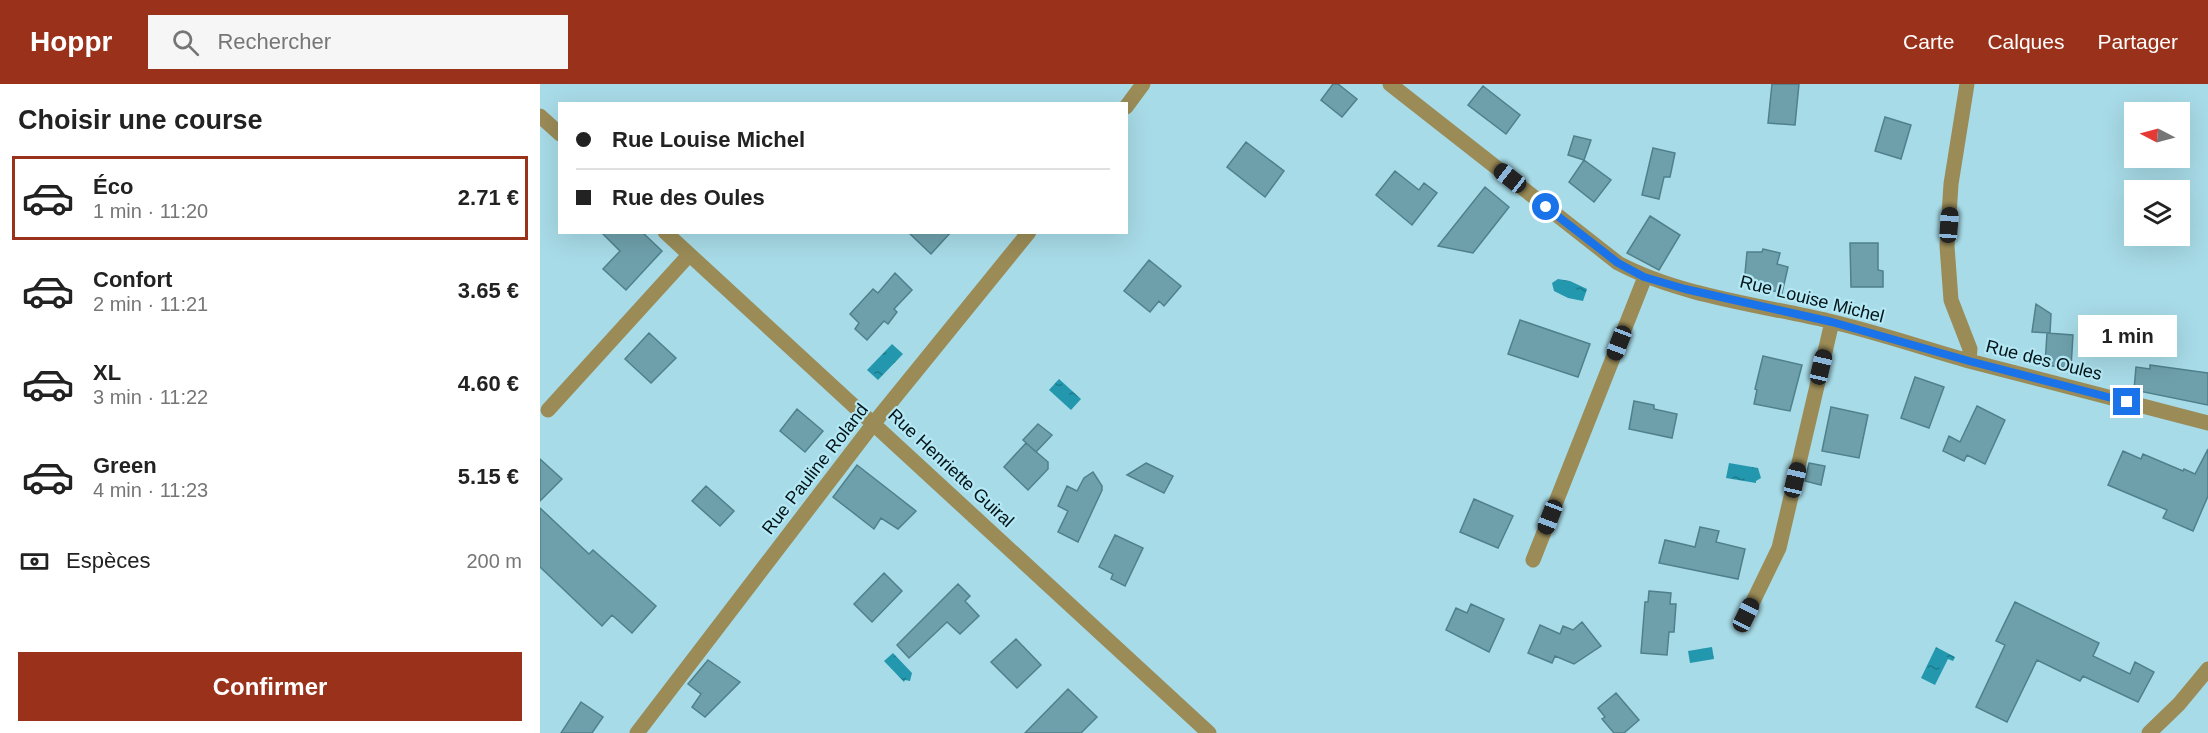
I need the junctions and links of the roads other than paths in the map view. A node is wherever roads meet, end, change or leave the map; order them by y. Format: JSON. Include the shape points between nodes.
{"nodes":[{"id":1,"x":1143,"y":84,"type":"edge"},
{"id":2,"x":1390,"y":84,"type":"edge"},
{"id":3,"x":1967,"y":84,"type":"edge"},
{"id":4,"x":1128,"y":104,"type":"edge"},
{"id":5,"x":540,"y":116,"type":"edge"},
{"id":6,"x":558,"y":132,"type":"edge"},
{"id":7,"x":667,"y":234,"type":"edge"},
{"id":8,"x":1027,"y":234,"type":"edge"},
{"id":9,"x":689,"y":255,"type":"junction"},
{"id":10,"x":1644,"y":277,"type":"junction"},
{"id":11,"x":1832,"y":322,"type":"junction"},
{"id":12,"x":1969,"y":361,"type":"junction"},
{"id":13,"x":548,"y":410,"type":"dead end"},
{"id":14,"x":874,"y":423,"type":"junction"},
{"id":15,"x":2208,"y":423,"type":"edge"},
{"id":16,"x":1533,"y":560,"type":"dead end"},
{"id":17,"x":1746,"y":615,"type":"dead end"},
{"id":18,"x":2208,"y":669,"type":"edge"},
{"id":19,"x":637,"y":733,"type":"edge"},
{"id":20,"x":1209,"y":733,"type":"edge"},
{"id":21,"x":2149,"y":733,"type":"edge"}],
"edges":[{"from":1,"to":4,"type":"street"},
{"from":2,"to":10,"type":"street","name":"Rue Louise Michel","via":[[1618,263]]},
{"from":3,"to":12,"type":"street","name":"Rue des Oules","via":[[1951,184],[1947,246],[1951,300],[1970,349]]},
{"from":5,"to":6,"type":"street"},
{"from":7,"to":9,"type":"street","name":"Rue Henriette Guiral"},
{"from":8,"to":14,"type":"street","name":"Rue Pauline Roland"},
{"from":9,"to":13,"type":"street"},
{"from":9,"to":14,"type":"street","name":"Rue Henriette Guiral"},
{"from":10,"to":11,"type":"street","name":"Rue Louise Michel"},
{"from":10,"to":16,"type":"street"},
{"from":11,"to":12,"type":"street","name":"Rue Louise Michel"},
{"from":11,"to":17,"type":"street","via":[[1779,548]]},
{"from":12,"to":15,"type":"street","name":"Rue des Oules"},
{"from":14,"to":19,"type":"street","name":"Rue Pauline Roland"},
{"from":14,"to":20,"type":"street","name":"Rue Henriette Guiral"},
{"from":18,"to":21,"type":"street"}]}
